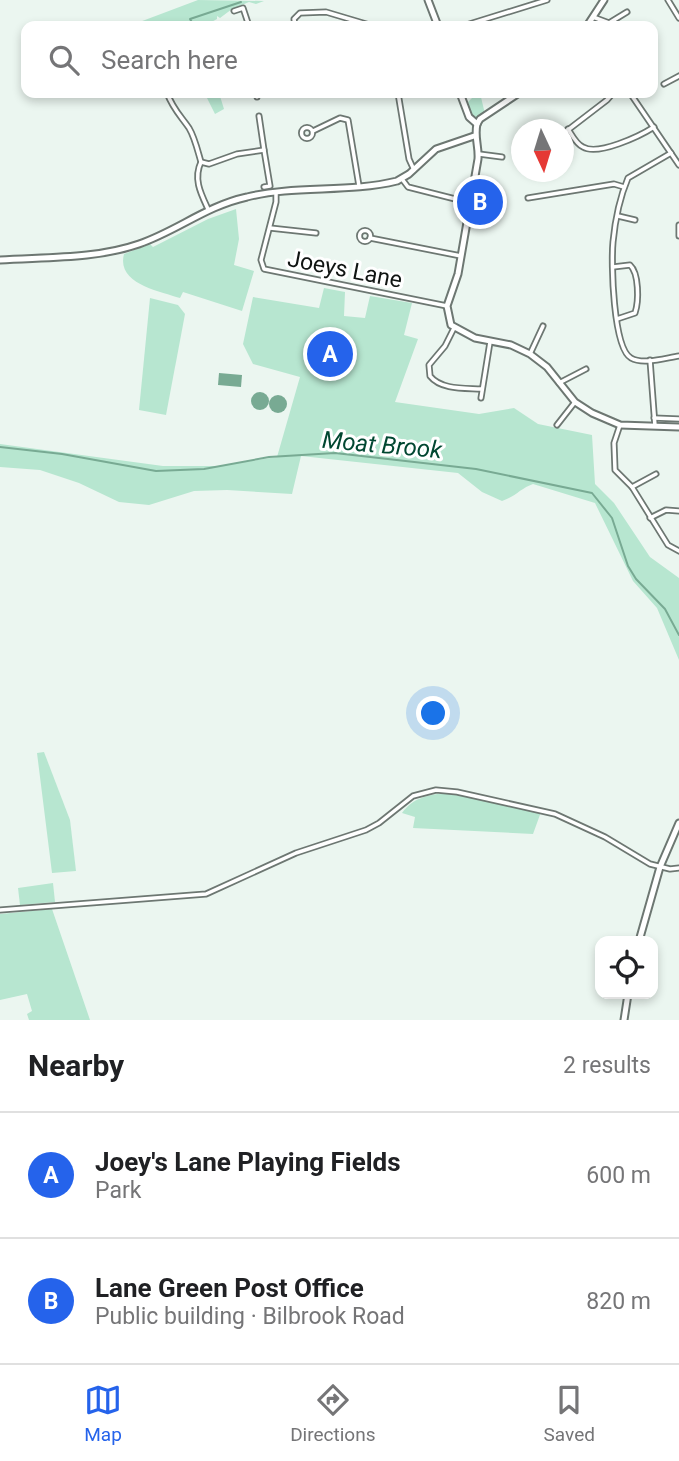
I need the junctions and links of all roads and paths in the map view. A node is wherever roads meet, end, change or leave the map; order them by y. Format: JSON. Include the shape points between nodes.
{"nodes":[{"id":1,"x":428,"y":0,"type":"edge"},
{"id":2,"x":547,"y":0,"type":"edge"},
{"id":3,"x":603,"y":0,"type":"edge"},
{"id":4,"x":668,"y":0,"type":"edge"},
{"id":5,"x":249,"y":6,"type":"dead end"},
{"id":6,"x":243,"y":8,"type":"junction"},
{"id":7,"x":234,"y":11,"type":"dead end"},
{"id":8,"x":627,"y":12,"type":"dead end"},
{"id":9,"x":593,"y":17,"type":"junction"},
{"id":10,"x":679,"y":18,"type":"edge"},
{"id":11,"x":247,"y":21,"type":"edge"},
{"id":12,"x":296,"y":21,"type":"edge"},
{"id":13,"x":355,"y":21,"type":"edge"},
{"id":14,"x":437,"y":21,"type":"edge"},
{"id":15,"x":479,"y":21,"type":"edge"},
{"id":16,"x":590,"y":21,"type":"edge"},
{"id":17,"x":603,"y":21,"type":"edge"},
{"id":18,"x":611,"y":21,"type":"edge"},
{"id":19,"x":679,"y":76,"type":"edge"},
{"id":20,"x":664,"y":84,"type":"dead end"},
{"id":21,"x":169,"y":98,"type":"edge"},
{"id":22,"x":399,"y":98,"type":"edge"},
{"id":23,"x":462,"y":98,"type":"edge"},
{"id":24,"x":512,"y":98,"type":"edge"},
{"id":25,"x":609,"y":98,"type":"edge"},
{"id":26,"x":634,"y":98,"type":"edge"},
{"id":27,"x":259,"y":116,"type":"dead end"},
{"id":28,"x":477,"y":124,"type":"junction"},
{"id":29,"x":574,"y":124,"type":"edge"},
{"id":30,"x":654,"y":127,"type":"junction"},
{"id":31,"x":313,"y":131,"type":"dead end"},
{"id":32,"x":474,"y":136,"type":"junction"},
{"id":33,"x":574,"y":138,"type":"edge"},
{"id":34,"x":264,"y":150,"type":"junction"},
{"id":35,"x":479,"y":154,"type":"junction"},
{"id":36,"x":679,"y":154,"type":"edge"},
{"id":37,"x":672,"y":155,"type":"junction"},
{"id":38,"x":502,"y":157,"type":"dead end"},
{"id":39,"x":201,"y":163,"type":"junction"},
{"id":40,"x":679,"y":165,"type":"edge"},
{"id":41,"x":414,"y":170,"type":"junction"},
{"id":42,"x":401,"y":179,"type":"junction"},
{"id":43,"x":359,"y":186,"type":"junction"},
{"id":44,"x":264,"y":187,"type":"dead end"},
{"id":45,"x":624,"y":187,"type":"junction"},
{"id":46,"x":276,"y":192,"type":"junction"},
{"id":47,"x":528,"y":198,"type":"dead end"},
{"id":48,"x":471,"y":203,"type":"junction"},
{"id":49,"x":208,"y":209,"type":"junction"},
{"id":50,"x":618,"y":216,"type":"junction"},
{"id":51,"x":635,"y":220,"type":"dead end"},
{"id":52,"x":679,"y":225,"type":"edge"},
{"id":53,"x":270,"y":228,"type":"junction"},
{"id":54,"x":316,"y":233,"type":"dead end"},
{"id":55,"x":679,"y":236,"type":"edge"},
{"id":56,"x":370,"y":237,"type":"dead end"},
{"id":57,"x":461,"y":256,"type":"junction"},
{"id":58,"x":0,"y":260,"type":"edge"},
{"id":59,"x":613,"y":267,"type":"junction"},
{"id":60,"x":447,"y":306,"type":"junction"},
{"id":61,"x":617,"y":320,"type":"junction"},
{"id":62,"x":543,"y":326,"type":"dead end"},
{"id":63,"x":454,"y":328,"type":"junction"},
{"id":64,"x":490,"y":342,"type":"junction"},
{"id":65,"x":530,"y":354,"type":"junction"},
{"id":66,"x":679,"y":356,"type":"edge"},
{"id":67,"x":650,"y":360,"type":"junction"},
{"id":68,"x":586,"y":369,"type":"dead end"},
{"id":69,"x":559,"y":383,"type":"junction"},
{"id":70,"x":481,"y":389,"type":"junction"},
{"id":71,"x":481,"y":398,"type":"dead end"},
{"id":72,"x":575,"y":402,"type":"junction"},
{"id":73,"x":654,"y":418,"type":"junction"},
{"id":74,"x":679,"y":419,"type":"edge"},
{"id":75,"x":557,"y":425,"type":"dead end"},
{"id":76,"x":620,"y":425,"type":"junction"},
{"id":77,"x":654,"y":426,"type":"junction"},
{"id":78,"x":679,"y":427,"type":"edge"},
{"id":79,"x":656,"y":474,"type":"dead end"},
{"id":80,"x":632,"y":487,"type":"junction"},
{"id":81,"x":679,"y":511,"type":"edge"},
{"id":82,"x":650,"y":517,"type":"junction"},
{"id":83,"x":679,"y":551,"type":"edge"},
{"id":84,"x":679,"y":823,"type":"edge"},
{"id":85,"x":660,"y":867,"type":"junction"},
{"id":86,"x":679,"y":868,"type":"edge"},
{"id":87,"x":0,"y":910,"type":"edge"},
{"id":88,"x":640,"y":936,"type":"edge"},
{"id":89,"x":627,"y":999,"type":"edge"},
{"id":90,"x":624,"y":1020,"type":"edge"}],
"edges":[{"from":1,"to":14,"type":"street"},
{"from":2,"to":15,"type":"street"},
{"from":3,"to":9,"type":"street"},
{"from":4,"to":10,"type":"street"},
{"from":5,"to":6,"type":"street"},
{"from":6,"to":7,"type":"street"},
{"from":6,"to":11,"type":"street"},
{"from":8,"to":18,"type":"street"},
{"from":9,"to":16,"type":"street"},
{"from":9,"to":17,"type":"street"},
{"from":12,"to":13,"type":"street","via":[[297,15],[319,11]]},
{"from":19,"to":20,"type":"street"},
{"from":21,"to":39,"type":"street","via":[[190,130]]},
{"from":22,"to":41,"type":"street"},
{"from":23,"to":28,"type":"street"},
{"from":24,"to":28,"type":"street"},
{"from":25,"to":29,"type":"street"},
{"from":26,"to":30,"type":"street"},
{"from":27,"to":34,"type":"street"},
{"from":28,"to":32,"type":"street"},
{"from":30,"to":33,"type":"street","via":[[635,139],[593,149],[579,145]]},
{"from":30,"to":37,"type":"street"},
{"from":31,"to":43,"type":"street","via":[[340,118],[348,120]]},
{"from":32,"to":35,"type":"street"},
{"from":32,"to":41,"type":"street","via":[[436,149]]},
{"from":34,"to":39,"type":"street"},
{"from":34,"to":44,"type":"street","via":[[272,185]]},
{"from":35,"to":38,"type":"street"},
{"from":35,"to":48,"type":"street"},
{"from":36,"to":37,"type":"street"},
{"from":37,"to":40,"type":"street"},
{"from":37,"to":45,"type":"street","via":[[639,170]]},
{"from":39,"to":49,"type":"street","via":[[198,185]]},
{"from":41,"to":42,"type":"street"},
{"from":42,"to":43,"type":"street"},
{"from":42,"to":48,"type":"street","via":[[408,187]]},
{"from":43,"to":46,"type":"street"},
{"from":45,"to":47,"type":"street","via":[[614,184]]},
{"from":45,"to":50,"type":"street"},
{"from":46,"to":49,"type":"street"},
{"from":46,"to":53,"type":"street","name":"Joeys Lane"},
{"from":48,"to":57,"type":"street"},
{"from":49,"to":58,"type":"street","via":[[125,248]]},
{"from":50,"to":51,"type":"street"},
{"from":50,"to":59,"type":"street"},
{"from":52,"to":55,"type":"street"},
{"from":53,"to":54,"type":"street"},
{"from":53,"to":60,"type":"street","name":"Joeys Lane","via":[[261,260],[268,271]]},
{"from":56,"to":57,"type":"street"},
{"from":57,"to":60,"type":"street"},
{"from":59,"to":61,"type":"street"},
{"from":59,"to":61,"type":"street","via":[[630,265],[635,271],[635,313]]},
{"from":60,"to":63,"type":"street"},
{"from":61,"to":67,"type":"street","via":[[625,353]]},
{"from":62,"to":65,"type":"street"},
{"from":63,"to":64,"type":"street"},
{"from":63,"to":70,"type":"street","via":[[429,365],[429,376],[451,387]]},
{"from":64,"to":65,"type":"street"},
{"from":64,"to":70,"type":"street"},
{"from":65,"to":69,"type":"street"},
{"from":66,"to":67,"type":"street"},
{"from":67,"to":73,"type":"street"},
{"from":68,"to":69,"type":"street"},
{"from":69,"to":72,"type":"street"},
{"from":70,"to":71,"type":"street"},
{"from":72,"to":75,"type":"street"},
{"from":72,"to":76,"type":"street"},
{"from":73,"to":74,"type":"street"},
{"from":73,"to":77,"type":"street"},
{"from":76,"to":77,"type":"street"},
{"from":76,"to":80,"type":"street","via":[[613,465]]},
{"from":77,"to":78,"type":"street"},
{"from":79,"to":80,"type":"street"},
{"from":80,"to":82,"type":"street"},
{"from":81,"to":82,"type":"street","via":[[666,510]]},
{"from":82,"to":83,"type":"street","via":[[668,545]]},
{"from":84,"to":85,"type":"street"},
{"from":85,"to":86,"type":"street"},
{"from":85,"to":87,"type":"street","via":[[555,814],[436,790],[413,796],[366,830],[296,853],[206,894]]},
{"from":85,"to":88,"type":"street"},
{"from":89,"to":90,"type":"street"}]}
